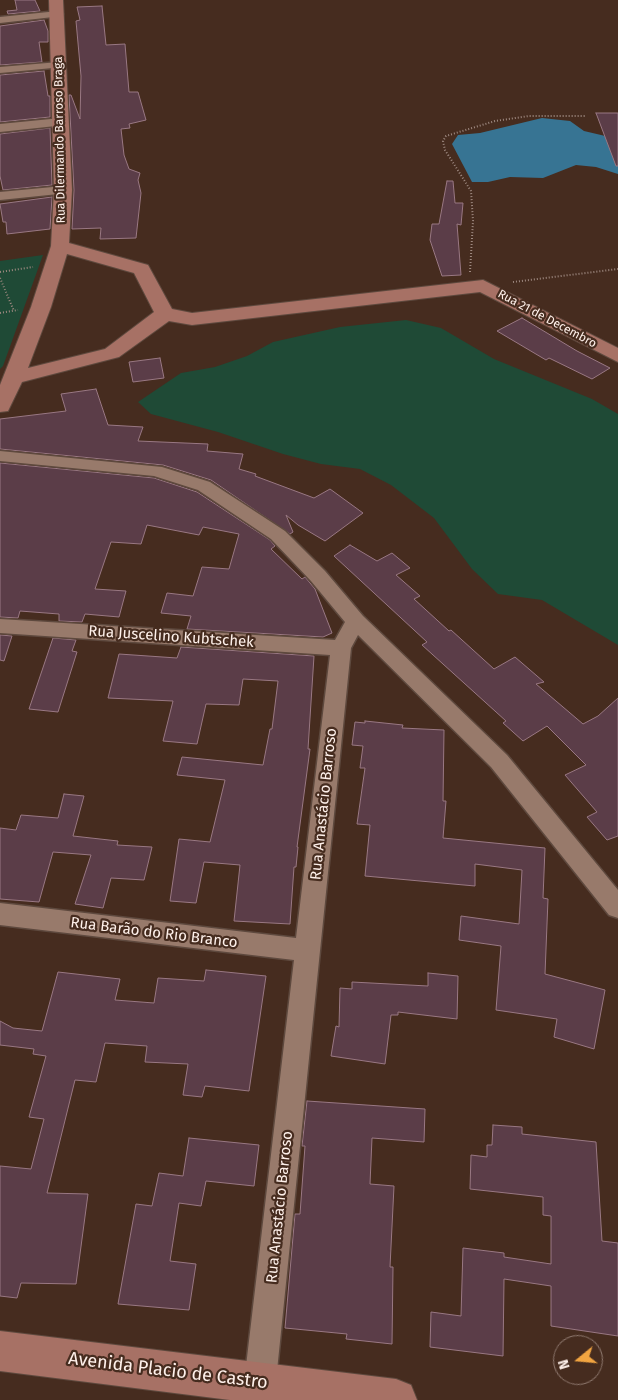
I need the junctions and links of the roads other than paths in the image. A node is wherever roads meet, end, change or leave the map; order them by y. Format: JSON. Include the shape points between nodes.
{"nodes":[{"id":1,"x":57,"y":7,"type":"edge"},
{"id":2,"x":0,"y":20,"type":"edge"},
{"id":3,"x":59,"y":65,"type":"junction"},
{"id":4,"x":0,"y":70,"type":"edge"},
{"id":5,"x":61,"y":122,"type":"junction"},
{"id":6,"x":0,"y":128,"type":"edge"},
{"id":7,"x":63,"y":190,"type":"junction"},
{"id":8,"x":0,"y":196,"type":"edge"},
{"id":9,"x":60,"y":246,"type":"junction"},
{"id":10,"x":165,"y":314,"type":"junction"},
{"id":11,"x":618,"y":356,"type":"edge"},
{"id":12,"x":14,"y":378,"type":"junction"},
{"id":13,"x":0,"y":406,"type":"edge"},
{"id":14,"x":0,"y":456,"type":"edge"},
{"id":15,"x":356,"y":621,"type":"junction"},
{"id":16,"x":0,"y":626,"type":"edge"},
{"id":17,"x":341,"y":648,"type":"junction"},
{"id":18,"x":618,"y":908,"type":"edge"},
{"id":19,"x":0,"y":914,"type":"edge"},
{"id":20,"x":308,"y":951,"type":"junction"},
{"id":21,"x":0,"y":1351,"type":"edge"},
{"id":22,"x":259,"y":1391,"type":"edge"},
{"id":23,"x":396,"y":1400,"type":"edge"}],
"edges":[{"from":1,"to":2,"type":"street"},
{"from":1,"to":3,"type":"street","name":"Rua Dilermando Barroso Braga"},
{"from":3,"to":4,"type":"street"},
{"from":3,"to":5,"type":"street","name":"Rua Dilermando Barroso Braga"},
{"from":5,"to":6,"type":"street"},
{"from":5,"to":7,"type":"street","name":"Rua Dilermando Barroso Braga"},
{"from":7,"to":8,"type":"street"},
{"from":7,"to":9,"type":"street","name":"Rua Dilermando Barroso Braga"},
{"from":9,"to":10,"type":"street","via":[[141,269]]},
{"from":9,"to":12,"type":"street","name":"Rua Dilermando Barroso Braga"},
{"from":10,"to":11,"type":"street","name":"Rua 21 de Decembro","via":[[192,319],[479,286]]},
{"from":10,"to":12,"type":"street","via":[[112,353]]},
{"from":12,"to":13,"type":"street","name":"Rua Dilermando Barroso Braga"},
{"from":14,"to":15,"type":"street","via":[[156,471],[204,486],[278,536]]},
{"from":15,"to":17,"type":"street","name":"Rua Anastácio Barroso"},
{"from":15,"to":18,"type":"street","via":[[499,762]]},
{"from":16,"to":17,"type":"street","name":"Rua Juscelino Kubtschek"},
{"from":17,"to":20,"type":"street","name":"Rua Anastácio Barroso"},
{"from":19,"to":20,"type":"street","name":"Rua Barão do Rio Branco"},
{"from":20,"to":22,"type":"street","name":"Rua Anastácio Barroso"},
{"from":21,"to":22,"type":"street","name":"Avenida Placio de Castro"},
{"from":22,"to":23,"type":"street","name":"Avenida Placio de Castro"}]}
